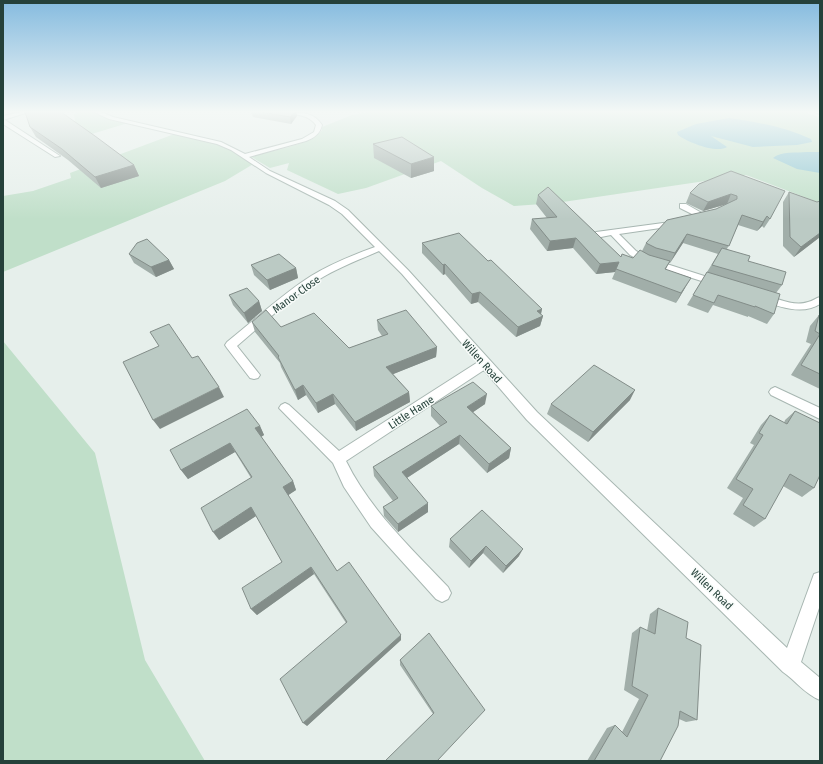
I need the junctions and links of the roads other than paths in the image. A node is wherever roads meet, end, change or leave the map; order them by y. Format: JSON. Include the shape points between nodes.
{"nodes":[{"id":1,"x":45,"y":148,"type":"edge"},
{"id":2,"x":228,"y":148,"type":"edge"},
{"id":3,"x":275,"y":148,"type":"edge"},
{"id":4,"x":57,"y":156,"type":"edge"},
{"id":5,"x":244,"y":156,"type":"junction"},
{"id":6,"x":683,"y":206,"type":"dead end"},
{"id":7,"x":613,"y":233,"type":"junction"},
{"id":8,"x":596,"y":235,"type":"edge"},
{"id":9,"x":379,"y":248,"type":"junction"},
{"id":10,"x":723,"y":285,"type":"edge"},
{"id":11,"x":752,"y":294,"type":"edge"},
{"id":12,"x":820,"y":300,"type":"edge"},
{"id":13,"x":484,"y":364,"type":"junction"},
{"id":14,"x":254,"y":375,"type":"dead end"},
{"id":15,"x":775,"y":392,"type":"dead end"},
{"id":16,"x":285,"y":408,"type":"dead end"},
{"id":17,"x":820,"y":414,"type":"edge"},
{"id":18,"x":338,"y":460,"type":"junction"},
{"id":19,"x":820,"y":580,"type":"edge"},
{"id":20,"x":442,"y":593,"type":"dead end"},
{"id":21,"x":790,"y":665,"type":"junction"},
{"id":22,"x":820,"y":690,"type":"edge"}],
"edges":[{"from":1,"to":4,"type":"street"},
{"from":2,"to":5,"type":"street","name":"Willen Road"},
{"from":3,"to":5,"type":"street"},
{"from":5,"to":9,"type":"street","name":"Willen Road","via":[[268,172],[338,207]]},
{"from":6,"to":7,"type":"street","via":[[706,215]]},
{"from":7,"to":8,"type":"street"},
{"from":7,"to":10,"type":"street","via":[[633,253],[648,261]]},
{"from":9,"to":13,"type":"street","name":"Willen Road","via":[[405,272]]},
{"from":9,"to":14,"type":"street","name":"Manor Close","via":[[315,279],[231,345]]},
{"from":11,"to":12,"type":"street","via":[[790,305],[803,306]]},
{"from":13,"to":18,"type":"street","name":"Little Hame"},
{"from":13,"to":21,"type":"street","name":"Willen Road","via":[[532,416]]},
{"from":15,"to":17,"type":"street"},
{"from":16,"to":18,"type":"street"},
{"from":18,"to":20,"type":"street","via":[[349,482],[376,522]]},
{"from":19,"to":21,"type":"street"},
{"from":21,"to":22,"type":"street","name":"Willen Road"}]}
